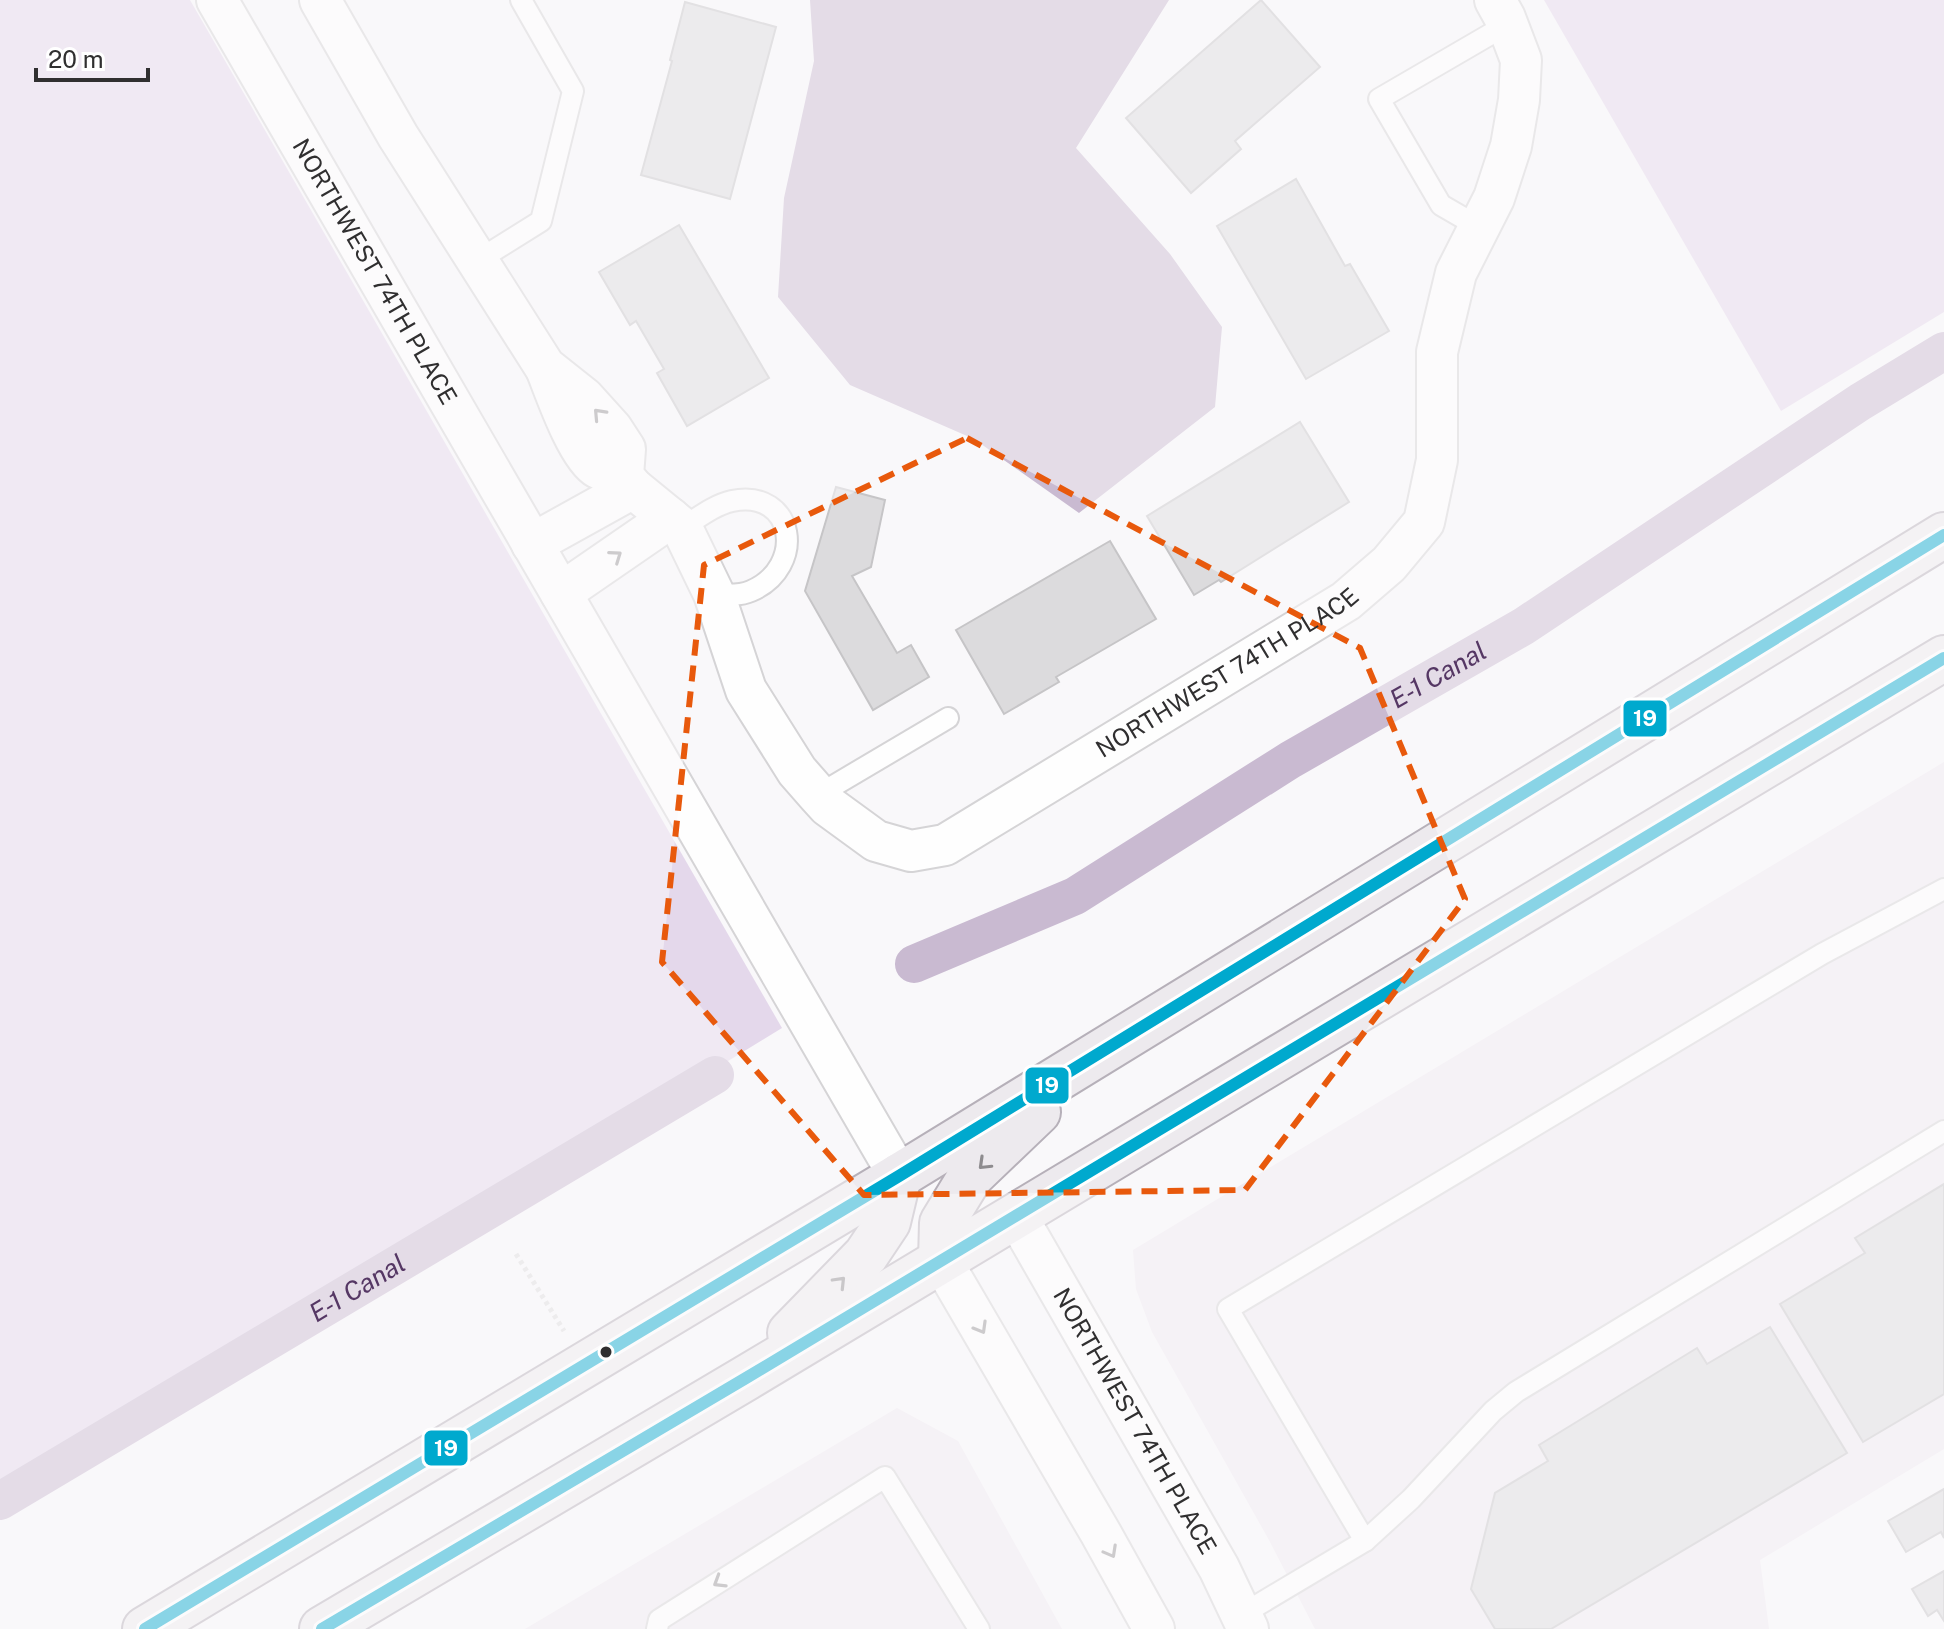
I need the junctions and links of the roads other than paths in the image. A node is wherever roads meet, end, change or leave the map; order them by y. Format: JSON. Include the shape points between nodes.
{"nodes":[{"id":1,"x":217,"y":0,"type":"edge"},
{"id":2,"x":320,"y":0,"type":"edge"},
{"id":3,"x":521,"y":0,"type":"edge"},
{"id":4,"x":1502,"y":12,"type":"edge"},
{"id":5,"x":1479,"y":227,"type":"junction"},
{"id":6,"x":477,"y":261,"type":"junction"},
{"id":7,"x":628,"y":482,"type":"junction"},
{"id":8,"x":676,"y":523,"type":"junction"},
{"id":9,"x":1944,"y":535,"type":"edge"},
{"id":10,"x":532,"y":544,"type":"junction"},
{"id":11,"x":561,"y":593,"type":"junction"},
{"id":12,"x":714,"y":594,"type":"junction"},
{"id":13,"x":1944,"y":658,"type":"edge"},
{"id":14,"x":948,"y":718,"type":"dead end"},
{"id":15,"x":818,"y":795,"type":"junction"},
{"id":16,"x":1944,"y":889,"type":"edge"},
{"id":17,"x":1100,"y":1052,"type":"junction"},
{"id":18,"x":1944,"y":1131,"type":"edge"},
{"id":19,"x":899,"y":1176,"type":"junction"},
{"id":20,"x":1016,"y":1215,"type":"junction"},
{"id":21,"x":941,"y":1260,"type":"junction"},
{"id":22,"x":746,"y":1378,"type":"junction"},
{"id":23,"x":1365,"y":1541,"type":"junction"},
{"id":24,"x":1245,"y":1622,"type":"edge"},
{"id":25,"x":145,"y":1629,"type":"edge"},
{"id":26,"x":322,"y":1629,"type":"edge"},
{"id":27,"x":657,"y":1629,"type":"edge"},
{"id":28,"x":979,"y":1629,"type":"edge"},
{"id":29,"x":1154,"y":1629,"type":"edge"}],
"edges":[{"from":1,"to":10,"type":"street","name":"NORTHWEST 74TH PLACE"},
{"from":2,"to":6,"type":"street"},
{"from":3,"to":6,"type":"lane","via":[[573,91],[541,221]]},
{"from":4,"to":5,"type":"street","name":"NORTHWEST 74TH PLACE","via":[[1521,60],[1519,100],[1511,146]]},
{"from":4,"to":5,"type":"lane","via":[[1379,99],[1441,205]]},
{"from":5,"to":15,"type":"street","name":"NORTHWEST 74TH PLACE","via":[[1456,273],[1437,352],[1437,460],[1424,522],[1389,564],[1346,601],[945,845],[911,851],[876,841]]},
{"from":6,"to":7,"type":"street","name":"NORTHWEST 74TH PLACE","via":[[545,367],[575,438],[597,468]]},
{"from":7,"to":8,"type":"street","name":"NORTHWEST 74TH PLACE"},
{"from":7,"to":10,"type":"street"},
{"from":11,"to":8,"type":"street","one_way":true},
{"from":8,"to":12,"type":"street","name":"NORTHWEST 74TH PLACE"},
{"from":8,"to":12,"type":"lane","via":[[746,500],[760,501],[775,511],[785,526],[783,564],[768,582],[749,592]]},
{"from":9,"to":17,"type":"main road"},
{"from":10,"to":11,"type":"street","name":"NORTHWEST 74TH PLACE"},
{"from":11,"to":19,"type":"street","name":"NORTHWEST 74TH PLACE"},
{"from":12,"to":15,"type":"street","name":"NORTHWEST 74TH PLACE","via":[[746,690]]},
{"from":13,"to":20,"type":"main road"},
{"from":14,"to":15,"type":"lane"},
{"from":16,"to":23,"type":"lane","via":[[1822,954],[1228,1309]]},
{"from":17,"to":19,"type":"main road"},
{"from":17,"to":21,"type":"main road","one_way":true,"via":[[970,1177],[942,1223]]},
{"from":18,"to":23,"type":"lane","via":[[1516,1392]]},
{"from":22,"to":19,"type":"main road","one_way":true,"via":[[866,1255],[888,1222]]},
{"from":19,"to":25,"type":"main road"},
{"from":20,"to":21,"type":"main road"},
{"from":20,"to":24,"type":"street","name":"NORTHWEST 74TH PLACE"},
{"from":21,"to":22,"type":"main road"},
{"from":21,"to":29,"type":"street","one_way":true},
{"from":22,"to":26,"type":"main road"},
{"from":23,"to":24,"type":"lane"},
{"from":28,"to":27,"type":"lane","one_way":true,"via":[[885,1477],[659,1620]]}]}
